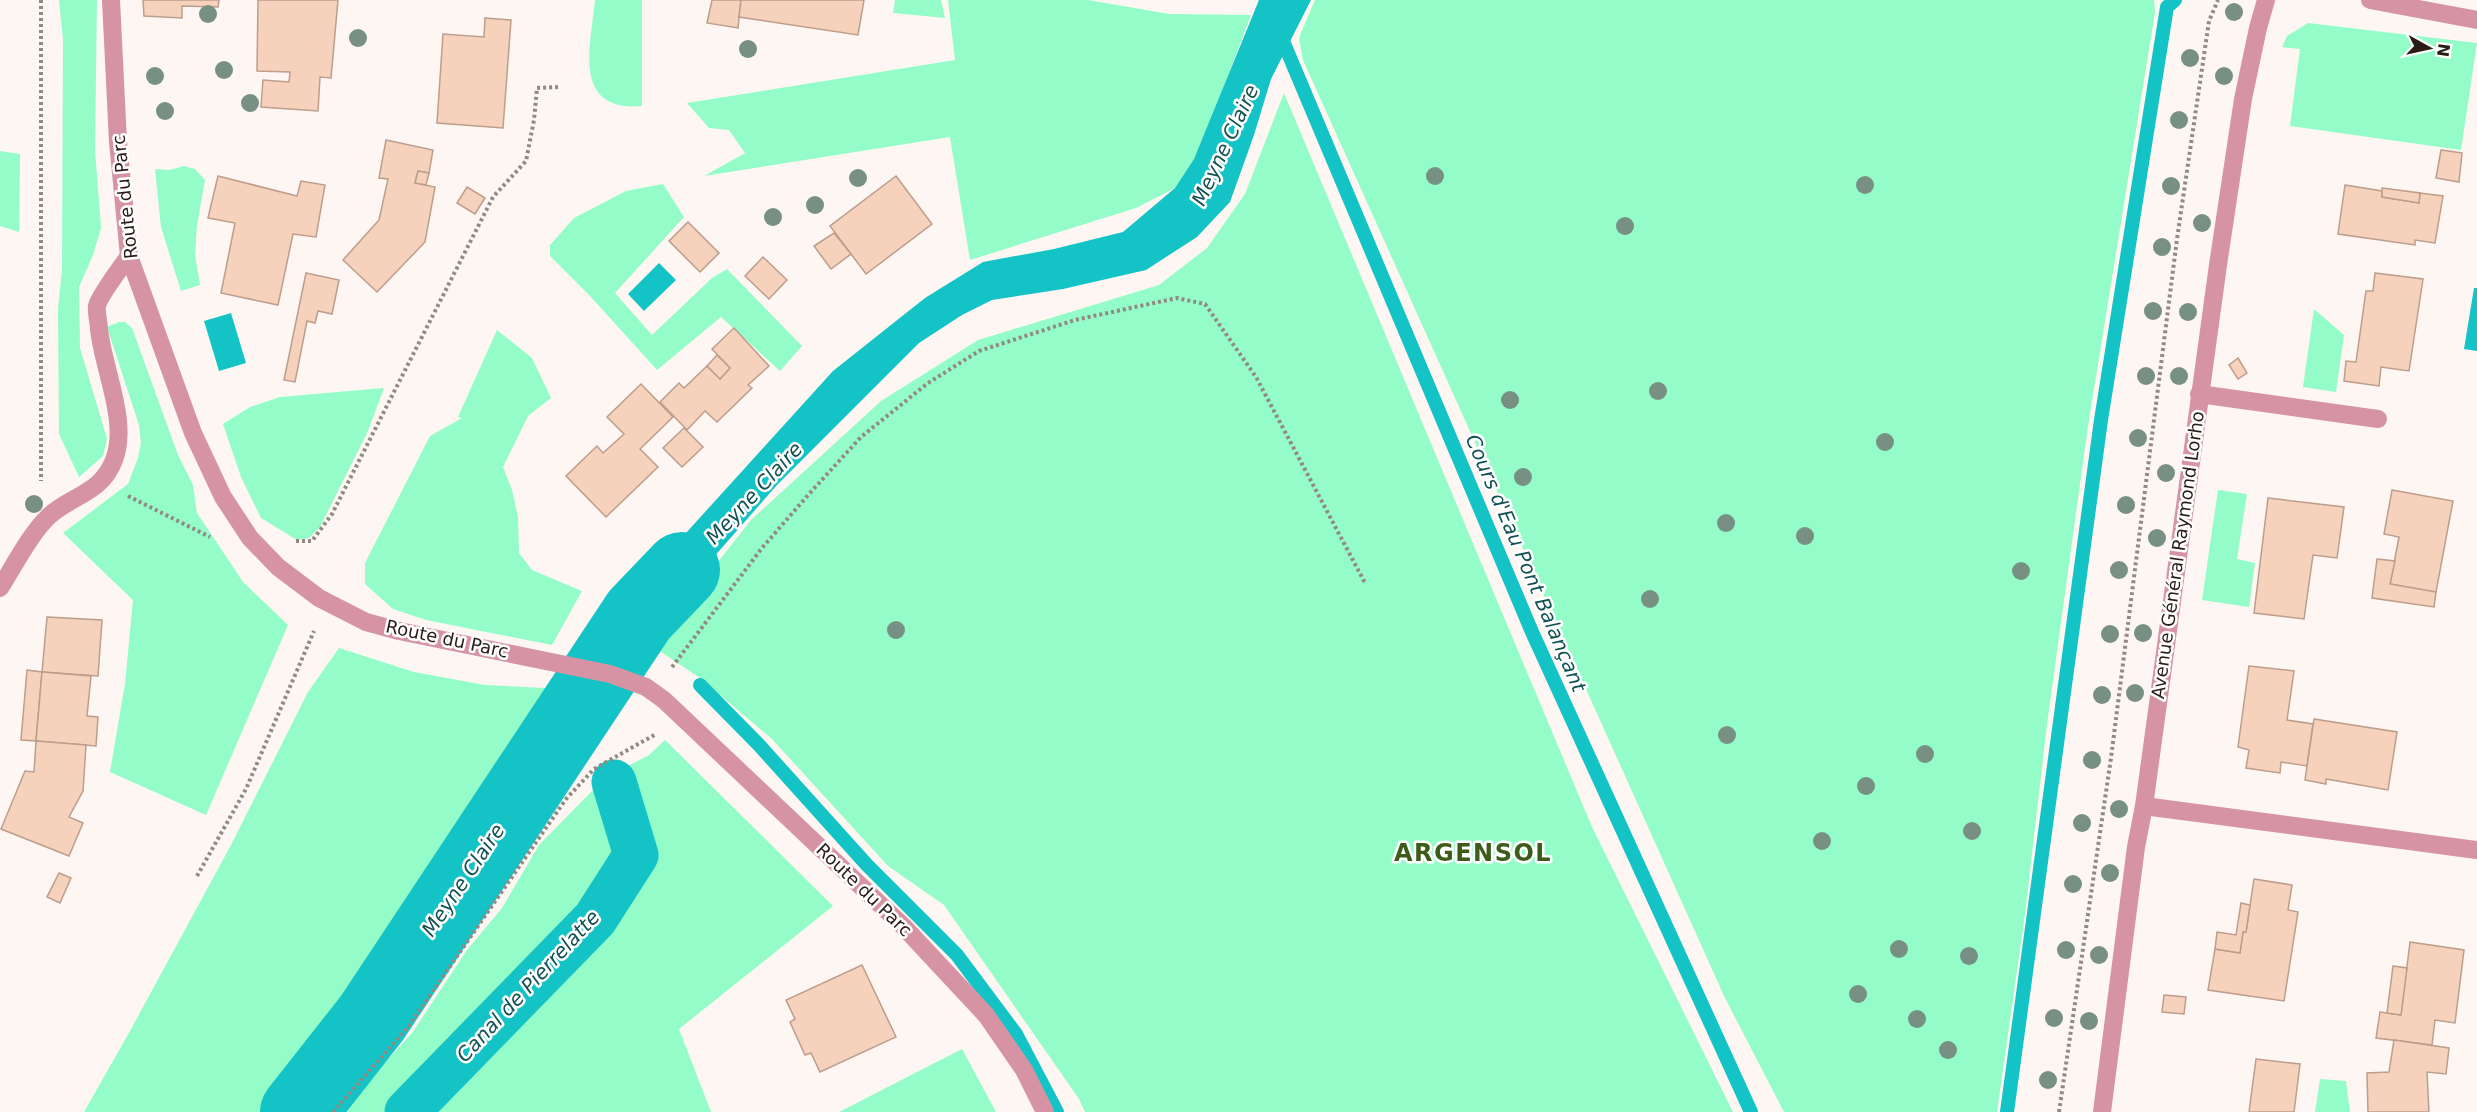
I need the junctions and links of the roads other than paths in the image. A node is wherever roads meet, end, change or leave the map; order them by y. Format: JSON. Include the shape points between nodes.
{"nodes":[{"id":1,"x":111,"y":0,"type":"edge"},
{"id":2,"x":2266,"y":0,"type":"edge"},
{"id":3,"x":2370,"y":0,"type":"edge"},
{"id":4,"x":2477,"y":20,"type":"edge"},
{"id":5,"x":129,"y":256,"type":"junction"},
{"id":6,"x":2199,"y":394,"type":"junction"},
{"id":7,"x":2378,"y":419,"type":"dead end"},
{"id":8,"x":0,"y":588,"type":"edge"},
{"id":9,"x":2144,"y":806,"type":"junction"},
{"id":10,"x":2477,"y":850,"type":"edge"},
{"id":11,"x":1045,"y":1112,"type":"edge"},
{"id":12,"x":2102,"y":1112,"type":"edge"}],
"edges":[{"from":1,"to":5,"type":"street","name":"Route du Parc"},
{"from":2,"to":6,"type":"street","name":"Avenue Général Raymond Lorho","via":[[2243,99]]},
{"from":3,"to":4,"type":"street"},
{"from":5,"to":8,"type":"street","via":[[97,306],[101,348],[117,411],[118,447],[114,460],[98,484],[48,518]]},
{"from":5,"to":11,"type":"street","name":"Route du Parc","via":[[193,434],[223,497],[250,538],[278,567],[319,598],[366,622],[569,664],[646,687],[903,926],[986,1015],[1024,1070]]},
{"from":6,"to":7,"type":"street"},
{"from":6,"to":9,"type":"street","name":"Avenue Général Raymond Lorho"},
{"from":9,"to":10,"type":"street"},
{"from":9,"to":12,"type":"street","name":"Avenue Général Raymond Lorho"}]}
